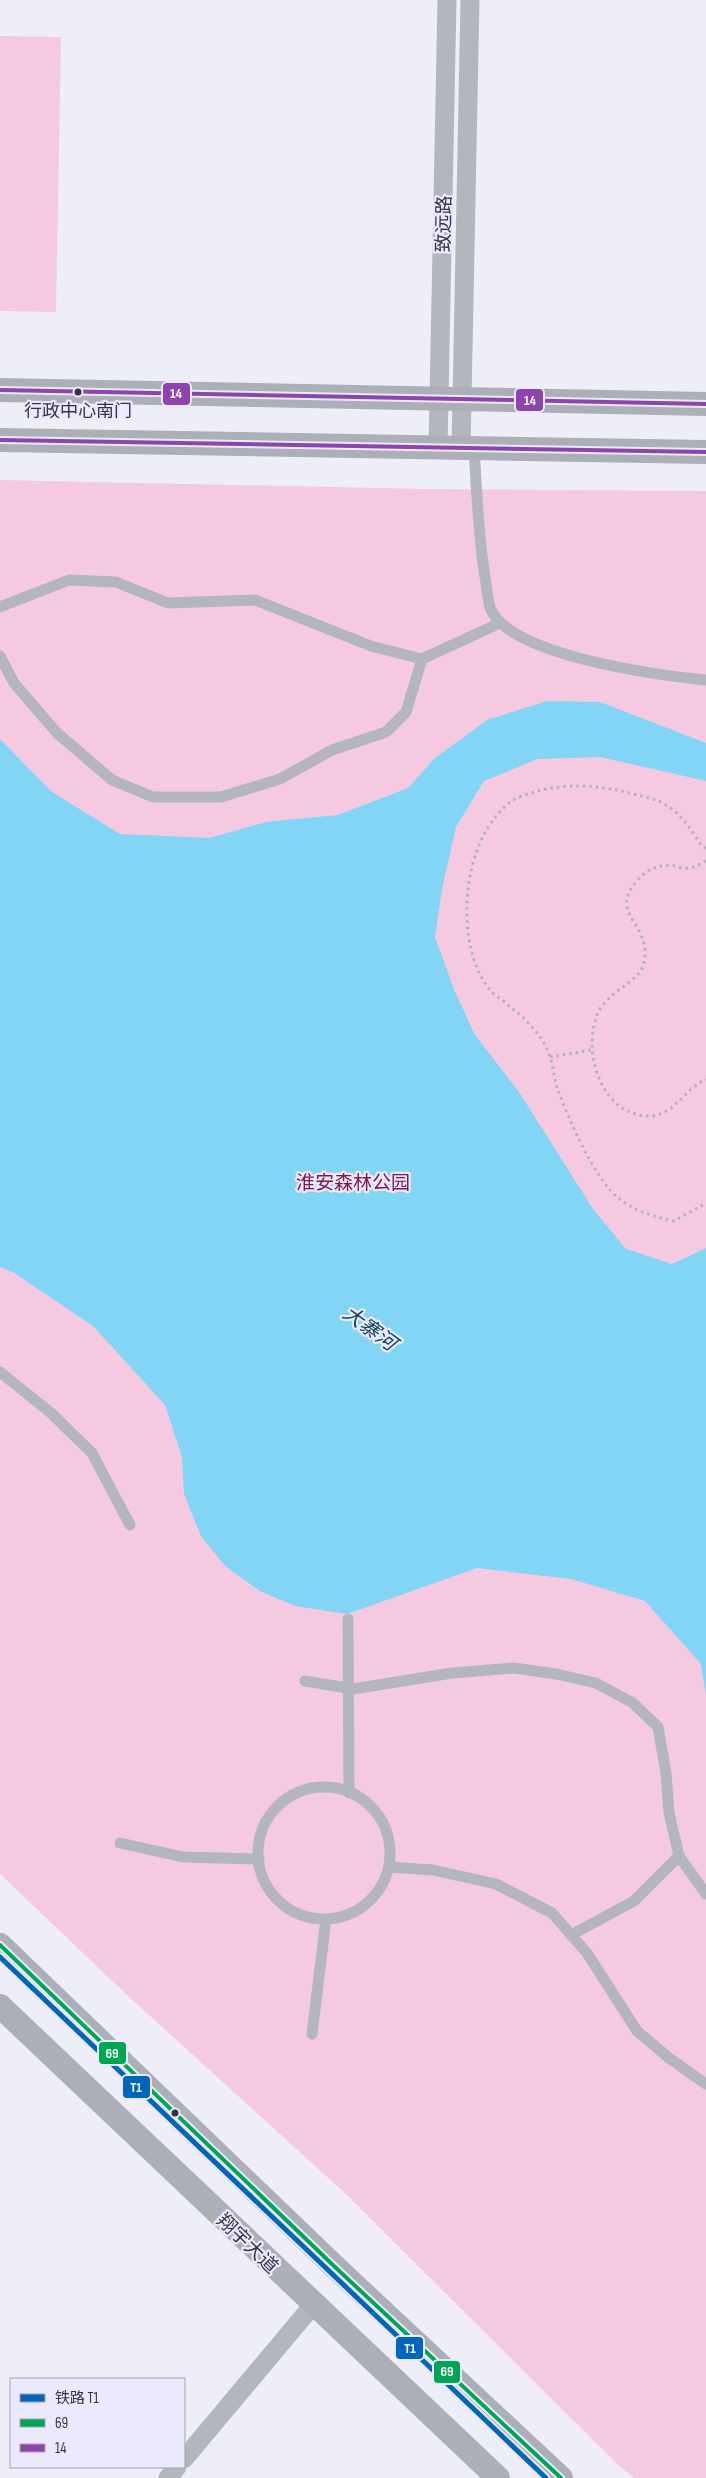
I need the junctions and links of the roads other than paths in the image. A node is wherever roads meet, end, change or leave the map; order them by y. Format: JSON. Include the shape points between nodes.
{"nodes":[{"id":1,"x":447,"y":0,"type":"edge"},
{"id":2,"x":470,"y":0,"type":"edge"},
{"id":3,"x":0,"y":390,"type":"edge"},
{"id":4,"x":451,"y":397,"type":"junction"},
{"id":5,"x":706,"y":404,"type":"edge"},
{"id":6,"x":0,"y":440,"type":"edge"},
{"id":7,"x":458,"y":449,"type":"junction"},
{"id":8,"x":706,"y":452,"type":"edge"},
{"id":9,"x":0,"y":607,"type":"edge"},
{"id":10,"x":500,"y":623,"type":"junction"},
{"id":11,"x":0,"y":656,"type":"edge"},
{"id":12,"x":422,"y":659,"type":"junction"},
{"id":13,"x":706,"y":680,"type":"edge"},
{"id":14,"x":0,"y":1372,"type":"edge"},
{"id":15,"x":130,"y":1525,"type":"dead end"},
{"id":16,"x":348,"y":1619,"type":"dead end"},
{"id":17,"x":305,"y":1681,"type":"dead end"},
{"id":18,"x":349,"y":1688,"type":"junction"},
{"id":19,"x":349,"y":1793,"type":"junction"},
{"id":20,"x":120,"y":1843,"type":"dead end"},
{"id":21,"x":679,"y":1856,"type":"junction"},
{"id":22,"x":259,"y":1858,"type":"junction"},
{"id":23,"x":389,"y":1867,"type":"junction"},
{"id":24,"x":706,"y":1894,"type":"edge"},
{"id":25,"x":326,"y":1919,"type":"junction"},
{"id":26,"x":571,"y":1935,"type":"junction"},
{"id":27,"x":0,"y":1946,"type":"edge"},
{"id":28,"x":0,"y":2006,"type":"edge"},
{"id":29,"x":312,"y":2034,"type":"dead end"},
{"id":30,"x":706,"y":2084,"type":"edge"},
{"id":31,"x":313,"y":2305,"type":"junction"},
{"id":32,"x":185,"y":2458,"type":"edge"},
{"id":33,"x":176,"y":2468,"type":"edge"},
{"id":34,"x":168,"y":2478,"type":"edge"},
{"id":35,"x":498,"y":2478,"type":"edge"},
{"id":36,"x":561,"y":2478,"type":"edge"}],
"edges":[{"from":1,"to":4,"type":"street","name":"致远路"},
{"from":2,"to":4,"type":"street"},
{"from":3,"to":4,"type":"main road"},
{"from":4,"to":5,"type":"main road"},
{"from":4,"to":7,"type":"street","name":"致远路"},
{"from":6,"to":7,"type":"main road"},
{"from":7,"to":8,"type":"main road"},
{"from":7,"to":10,"type":"street","via":[[490,609]]},
{"from":9,"to":12,"type":"street","via":[[69,580],[116,582],[168,603],[255,600],[371,646]]},
{"from":10,"to":12,"type":"street"},
{"from":10,"to":13,"type":"street","via":[[530,643],[593,662]]},
{"from":11,"to":12,"type":"street","via":[[14,683],[57,733],[112,780],[153,797],[220,797],[280,779],[332,750],[386,732],[406,712]]},
{"from":14,"to":15,"type":"street","via":[[51,1413],[92,1453]]},
{"from":16,"to":18,"type":"street"},
{"from":17,"to":18,"type":"street"},
{"from":18,"to":19,"type":"street"},
{"from":18,"to":21,"type":"street","via":[[514,1668],[596,1683],[633,1703],[658,1727],[669,1813]]},
{"from":19,"to":22,"type":"street","via":[[334,1788],[313,1788],[292,1795],[275,1809],[263,1827]]},
{"from":19,"to":23,"type":"street","via":[[372,1808],[384,1825],[390,1846]]},
{"from":20,"to":22,"type":"street","via":[[183,1857]]},
{"from":21,"to":24,"type":"street"},
{"from":21,"to":26,"type":"street","via":[[634,1902]]},
{"from":22,"to":25,"type":"street","via":[[260,1870],[269,1890],[284,1906],[304,1916]]},
{"from":23,"to":25,"type":"street","via":[[380,1887],[366,1904],[347,1915]]},
{"from":23,"to":26,"type":"street","via":[[433,1870],[496,1884],[552,1913]]},
{"from":25,"to":29,"type":"street"},
{"from":26,"to":30,"type":"street","via":[[587,1953],[637,2031]]},
{"from":27,"to":36,"type":"main road"},
{"from":28,"to":31,"type":"main road","name":"翔宇大道"},
{"from":31,"to":32,"type":"street"},
{"from":31,"to":35,"type":"main road","name":"翔宇大道"},
{"from":33,"to":34,"type":"street"}]}
